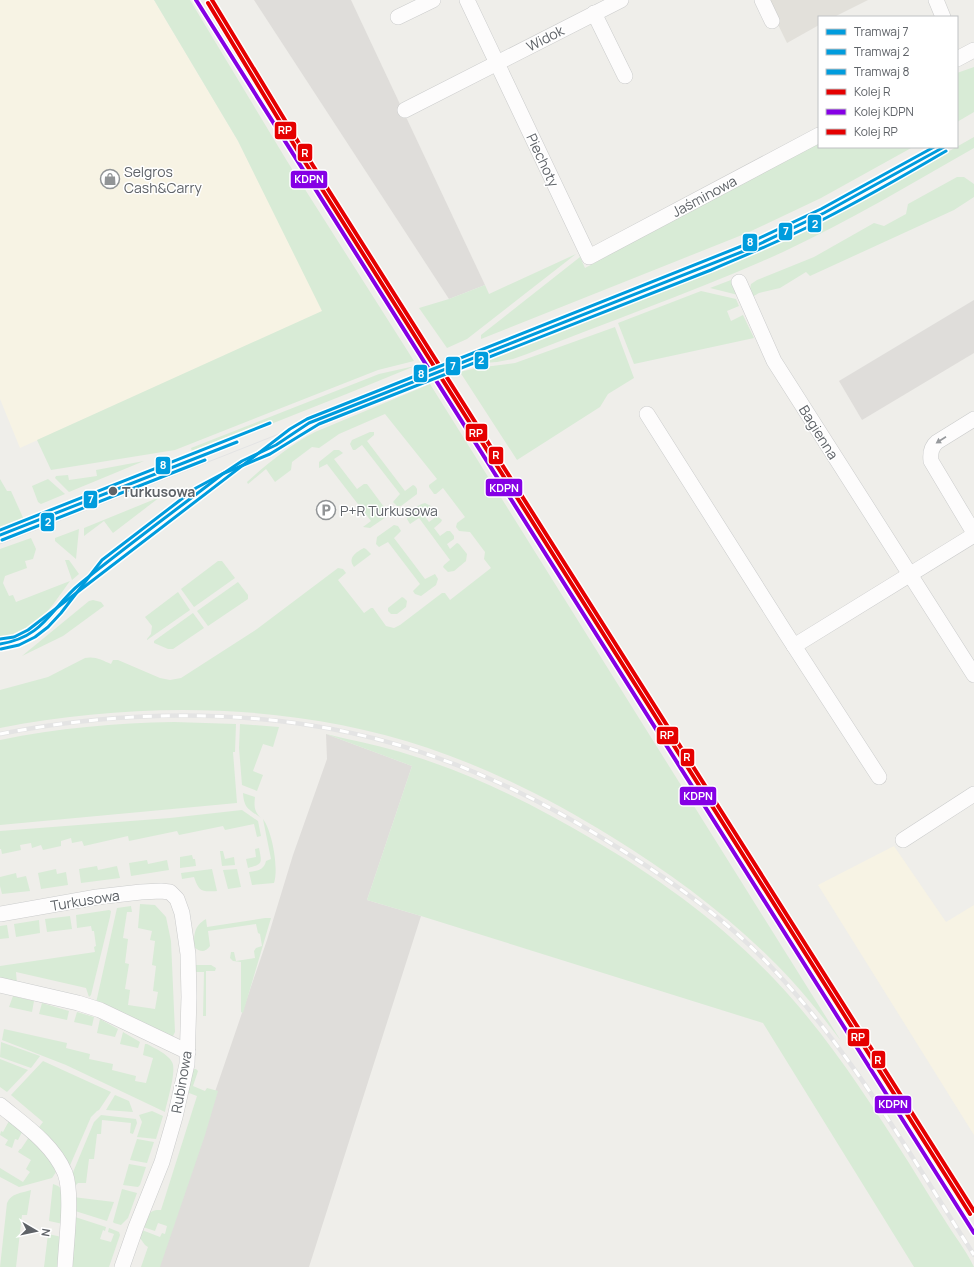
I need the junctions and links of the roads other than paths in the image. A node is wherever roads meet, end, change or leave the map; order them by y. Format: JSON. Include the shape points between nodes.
{"nodes":[{"id":1,"x":433,"y":0,"type":"edge"},
{"id":2,"x":467,"y":0,"type":"edge"},
{"id":3,"x":621,"y":0,"type":"edge"},
{"id":4,"x":762,"y":0,"type":"edge"},
{"id":5,"x":936,"y":0,"type":"edge"},
{"id":6,"x":594,"y":13,"type":"junction"},
{"id":7,"x":398,"y":16,"type":"dead end"},
{"id":8,"x":943,"y":16,"type":"edge"},
{"id":9,"x":772,"y":21,"type":"dead end"},
{"id":10,"x":974,"y":50,"type":"edge"},
{"id":11,"x":958,"y":57,"type":"edge"},
{"id":12,"x":497,"y":64,"type":"junction"},
{"id":13,"x":626,"y":76,"type":"dead end"},
{"id":14,"x":405,"y":110,"type":"dead end"},
{"id":15,"x":818,"y":136,"type":"edge"},
{"id":16,"x":589,"y":257,"type":"joint"},
{"id":17,"x":739,"y":282,"type":"dead end"},
{"id":18,"x":647,"y":414,"type":"dead end"},
{"id":19,"x":974,"y":419,"type":"edge"},
{"id":20,"x":974,"y":534,"type":"edge"},
{"id":21,"x":910,"y":575,"type":"junction"},
{"id":22,"x":794,"y":646,"type":"junction"},
{"id":23,"x":974,"y":675,"type":"edge"},
{"id":24,"x":879,"y":777,"type":"dead end"},
{"id":25,"x":974,"y":794,"type":"edge"},
{"id":26,"x":903,"y":840,"type":"dead end"},
{"id":27,"x":170,"y":892,"type":"joint"},
{"id":28,"x":0,"y":914,"type":"edge"},
{"id":29,"x":0,"y":984,"type":"edge"},
{"id":30,"x":188,"y":1052,"type":"junction"},
{"id":31,"x":0,"y":1105,"type":"edge"},
{"id":32,"x":65,"y":1267,"type":"edge"},
{"id":33,"x":122,"y":1267,"type":"edge"}],
"edges":[{"from":1,"to":7,"type":"street"},
{"from":2,"to":12,"type":"street","name":"Piechoty"},
{"from":3,"to":6,"type":"street","name":"Widok"},
{"from":4,"to":9,"type":"street"},
{"from":5,"to":8,"type":"street"},
{"from":6,"to":12,"type":"street","name":"Widok"},
{"from":6,"to":13,"type":"street"},
{"from":10,"to":11,"type":"street"},
{"from":12,"to":14,"type":"street"},
{"from":12,"to":16,"type":"street","name":"Piechoty"},
{"from":15,"to":16,"type":"street","name":"Jaśminowa"},
{"from":17,"to":21,"type":"street","name":"Bagienna","via":[[774,361]]},
{"from":18,"to":22,"type":"street"},
{"from":19,"to":20,"type":"street","one_way":true,"via":[[933,445],[930,453],[931,461]]},
{"from":20,"to":21,"type":"street"},
{"from":21,"to":22,"type":"street"},
{"from":21,"to":23,"type":"street","name":"Bagienna"},
{"from":22,"to":24,"type":"street"},
{"from":25,"to":26,"type":"street"},
{"from":27,"to":28,"type":"street","name":"Turkusowa","via":[[97,897]]},
{"from":27,"to":30,"type":"street","name":"Rubinowa","via":[[177,899],[182,913],[188,954]]},
{"from":29,"to":30,"type":"street","via":[[100,1010]]},
{"from":30,"to":33,"type":"street","name":"Rubinowa","via":[[168,1144]]},
{"from":31,"to":32,"type":"street","via":[[52,1151],[65,1174],[68,1207]]}]}
